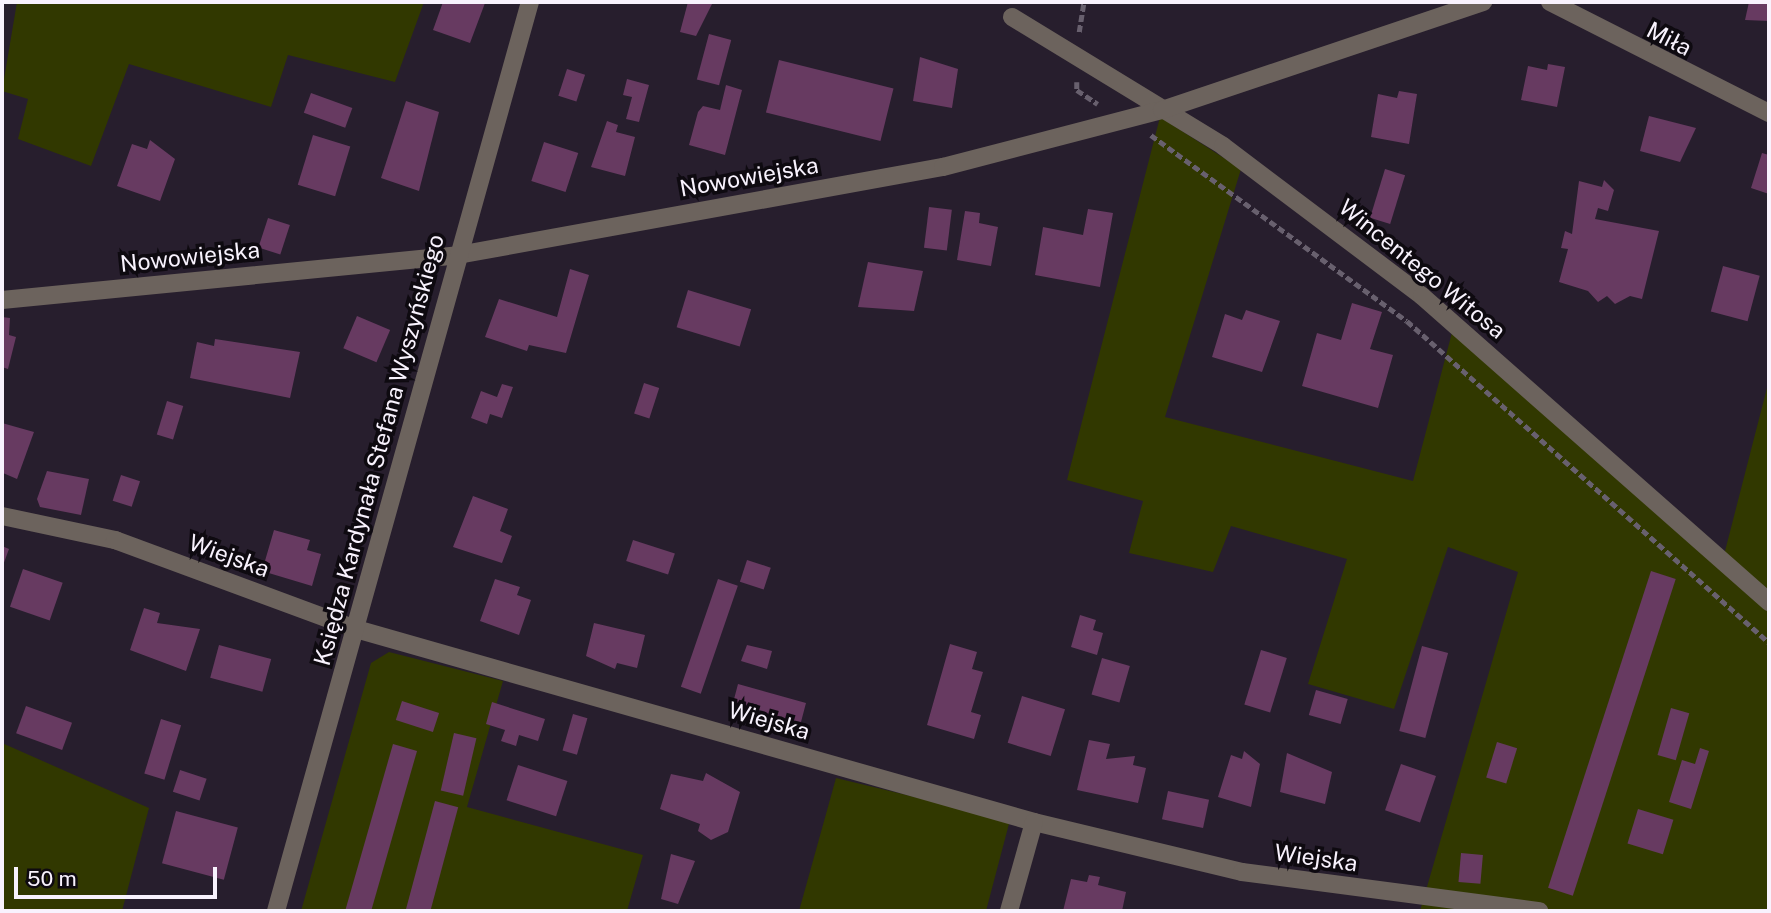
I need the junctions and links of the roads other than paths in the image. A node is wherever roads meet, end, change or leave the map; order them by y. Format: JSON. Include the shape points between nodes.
{"nodes":[{"id":1,"x":530,"y":2,"type":"edge"},
{"id":2,"x":1483,"y":2,"type":"edge"},
{"id":3,"x":1550,"y":2,"type":"edge"},
{"id":4,"x":1012,"y":18,"type":"dead end"},
{"id":5,"x":1162,"y":110,"type":"junction"},
{"id":6,"x":1769,"y":113,"type":"edge"},
{"id":7,"x":458,"y":255,"type":"junction"},
{"id":8,"x":2,"y":300,"type":"edge"},
{"id":9,"x":2,"y":516,"type":"edge"},
{"id":10,"x":1769,"y":602,"type":"edge"},
{"id":11,"x":356,"y":629,"type":"junction"},
{"id":12,"x":1034,"y":822,"type":"junction"},
{"id":13,"x":276,"y":911,"type":"edge"},
{"id":14,"x":1009,"y":911,"type":"edge"},
{"id":15,"x":1539,"y":911,"type":"edge"}],
"edges":[{"from":1,"to":7,"type":"street","name":"Księdza Kardynała Stefana Wyszyńskiego"},
{"from":2,"to":5,"type":"street","name":"Nowowiejska"},
{"from":3,"to":6,"type":"street","name":"Miła"},
{"from":4,"to":5,"type":"street","name":"Wincentego Witosa"},
{"from":5,"to":7,"type":"street","name":"Nowowiejska","via":[[943,167]]},
{"from":5,"to":10,"type":"street","name":"Wincentego Witosa","via":[[1273,181],[1422,296]]},
{"from":7,"to":8,"type":"street","name":"Nowowiejska"},
{"from":7,"to":11,"type":"street","name":"Księdza Kardynała Stefana Wyszyńskiego"},
{"from":9,"to":11,"type":"street","name":"Wiejska","via":[[115,540]]},
{"from":11,"to":12,"type":"street","name":"Wiejska"},
{"from":11,"to":13,"type":"street","name":"Księdza Kardynała Stefana Wyszyńskiego"},
{"from":12,"to":14,"type":"street"},
{"from":12,"to":15,"type":"street","name":"Wiejska","via":[[1242,872]]}]}
